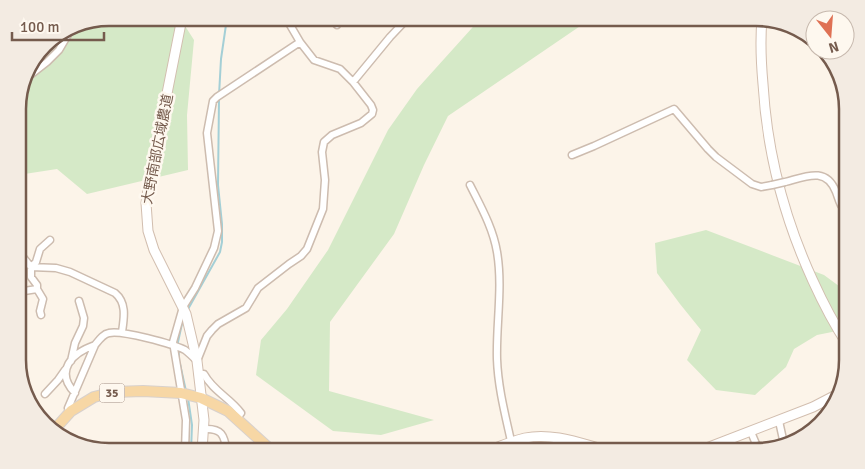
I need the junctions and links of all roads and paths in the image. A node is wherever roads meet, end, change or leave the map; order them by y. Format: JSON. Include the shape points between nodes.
{"nodes":[{"id":1,"x":180,"y":26,"type":"edge"},
{"id":2,"x":291,"y":26,"type":"edge"},
{"id":3,"x":400,"y":26,"type":"edge"},
{"id":4,"x":762,"y":27,"type":"edge"},
{"id":5,"x":66,"y":39,"type":"edge"},
{"id":6,"x":300,"y":42,"type":"junction"},
{"id":7,"x":37,"y":70,"type":"edge"},
{"id":8,"x":353,"y":82,"type":"junction"},
{"id":9,"x":572,"y":155,"type":"dead end"},
{"id":10,"x":470,"y":185,"type":"dead end"},
{"id":11,"x":839,"y":201,"type":"edge"},
{"id":12,"x":50,"y":240,"type":"dead end"},
{"id":13,"x":26,"y":261,"type":"edge"},
{"id":14,"x":31,"y":268,"type":"junction"},
{"id":15,"x":37,"y":288,"type":"junction"},
{"id":16,"x":26,"y":290,"type":"edge"},
{"id":17,"x":79,"y":301,"type":"dead end"},
{"id":18,"x":183,"y":307,"type":"junction"},
{"id":19,"x":41,"y":315,"type":"dead end"},
{"id":20,"x":839,"y":329,"type":"edge"},
{"id":21,"x":122,"y":332,"type":"junction"},
{"id":22,"x":95,"y":345,"type":"junction"},
{"id":23,"x":174,"y":346,"type":"junction"},
{"id":24,"x":197,"y":361,"type":"junction"},
{"id":25,"x":70,"y":362,"type":"junction"},
{"id":26,"x":65,"y":370,"type":"junction"},
{"id":27,"x":198,"y":374,"type":"junction"},
{"id":28,"x":75,"y":393,"type":"junction"},
{"id":29,"x":45,"y":394,"type":"dead end"},
{"id":30,"x":189,"y":395,"type":"junction"},
{"id":31,"x":829,"y":399,"type":"edge"},
{"id":32,"x":71,"y":411,"type":"junction"},
{"id":33,"x":236,"y":419,"type":"junction"},
{"id":34,"x":778,"y":421,"type":"junction"},
{"id":35,"x":58,"y":425,"type":"edge"},
{"id":36,"x":204,"y":430,"type":"junction"},
{"id":37,"x":751,"y":432,"type":"junction"},
{"id":38,"x":782,"y":438,"type":"edge"},
{"id":39,"x":511,"y":441,"type":"junction"},
{"id":40,"x":725,"y":442,"type":"joint"},
{"id":41,"x":185,"y":443,"type":"edge"},
{"id":42,"x":203,"y":443,"type":"edge"},
{"id":43,"x":226,"y":443,"type":"edge"},
{"id":44,"x":262,"y":443,"type":"edge"},
{"id":45,"x":506,"y":443,"type":"edge"},
{"id":46,"x":578,"y":443,"type":"edge"},
{"id":47,"x":722,"y":443,"type":"edge"},
{"id":48,"x":756,"y":443,"type":"edge"}],
"edges":[{"from":1,"to":18,"type":"street","name":"大野南部広域農道","via":[[146,204],[148,231],[154,250]]},
{"from":2,"to":6,"type":"street"},
{"from":3,"to":8,"type":"street"},
{"from":4,"to":20,"type":"street","via":[[764,102],[778,183],[801,256]]},
{"from":5,"to":7,"type":"street","via":[[59,50]]},
{"from":6,"to":8,"type":"street","via":[[314,60],[340,68]]},
{"from":6,"to":18,"type":"street","via":[[213,101],[207,133],[218,231],[214,248]]},
{"from":8,"to":24,"type":"street","via":[[373,110],[372,114],[324,142],[323,209],[307,249],[258,288],[246,308],[212,330]]},
{"from":9,"to":11,"type":"street","bridge":true,"via":[[674,109],[708,150],[752,184],[761,187],[817,175],[832,182]]},
{"from":10,"to":39,"type":"street","via":[[490,226],[497,251],[498,360],[501,395]]},
{"from":12,"to":14,"type":"street","via":[[40,249]]},
{"from":13,"to":14,"type":"street"},
{"from":14,"to":15,"type":"street","via":[[31,277]]},
{"from":14,"to":21,"type":"street","via":[[56,268],[70,272],[115,293],[121,298]]},
{"from":15,"to":16,"type":"street"},
{"from":15,"to":19,"type":"street","via":[[43,299]]},
{"from":17,"to":25,"type":"street","via":[[83,326]]},
{"from":18,"to":23,"type":"street"},
{"from":18,"to":24,"type":"street","name":"大野南部広域農道"},
{"from":21,"to":22,"type":"street","via":[[108,333]]},
{"from":21,"to":23,"type":"street"},
{"from":22,"to":25,"type":"street","via":[[80,352]]},
{"from":22,"to":28,"type":"street"},
{"from":23,"to":24,"type":"street","via":[[186,350]]},
{"from":23,"to":30,"type":"street"},
{"from":24,"to":27,"type":"street","name":"大野南部広域農道"},
{"from":25,"to":26,"type":"street"},
{"from":26,"to":28,"type":"street","via":[[69,387]]},
{"from":26,"to":29,"type":"street"},
{"from":27,"to":30,"type":"street","name":"大野南部広域農道"},
{"from":27,"to":33,"type":"street","via":[[204,374],[211,386],[234,404],[241,413]]},
{"from":28,"to":32,"type":"street","via":[[68,408]]},
{"from":30,"to":32,"type":"main road","number":"35","via":[[114,392],[94,397]]},
{"from":30,"to":33,"type":"main road","number":"35","via":[[228,411]]},
{"from":30,"to":36,"type":"street","name":"大野南部広域農道","via":[[204,420]]},
{"from":30,"to":41,"type":"street"},
{"from":31,"to":34,"type":"street"},
{"from":32,"to":35,"type":"main road","number":"35"},
{"from":33,"to":44,"type":"main road","number":"35"},
{"from":34,"to":37,"type":"street"},
{"from":34,"to":38,"type":"street"},
{"from":36,"to":42,"type":"street","name":"大野南部広域農道"},
{"from":36,"to":43,"type":"street","via":[[216,429]]},
{"from":37,"to":40,"type":"street"},
{"from":37,"to":48,"type":"street"},
{"from":39,"to":45,"type":"street"},
{"from":39,"to":46,"type":"street","via":[[548,437]]},
{"from":40,"to":47,"type":"street"}]}
